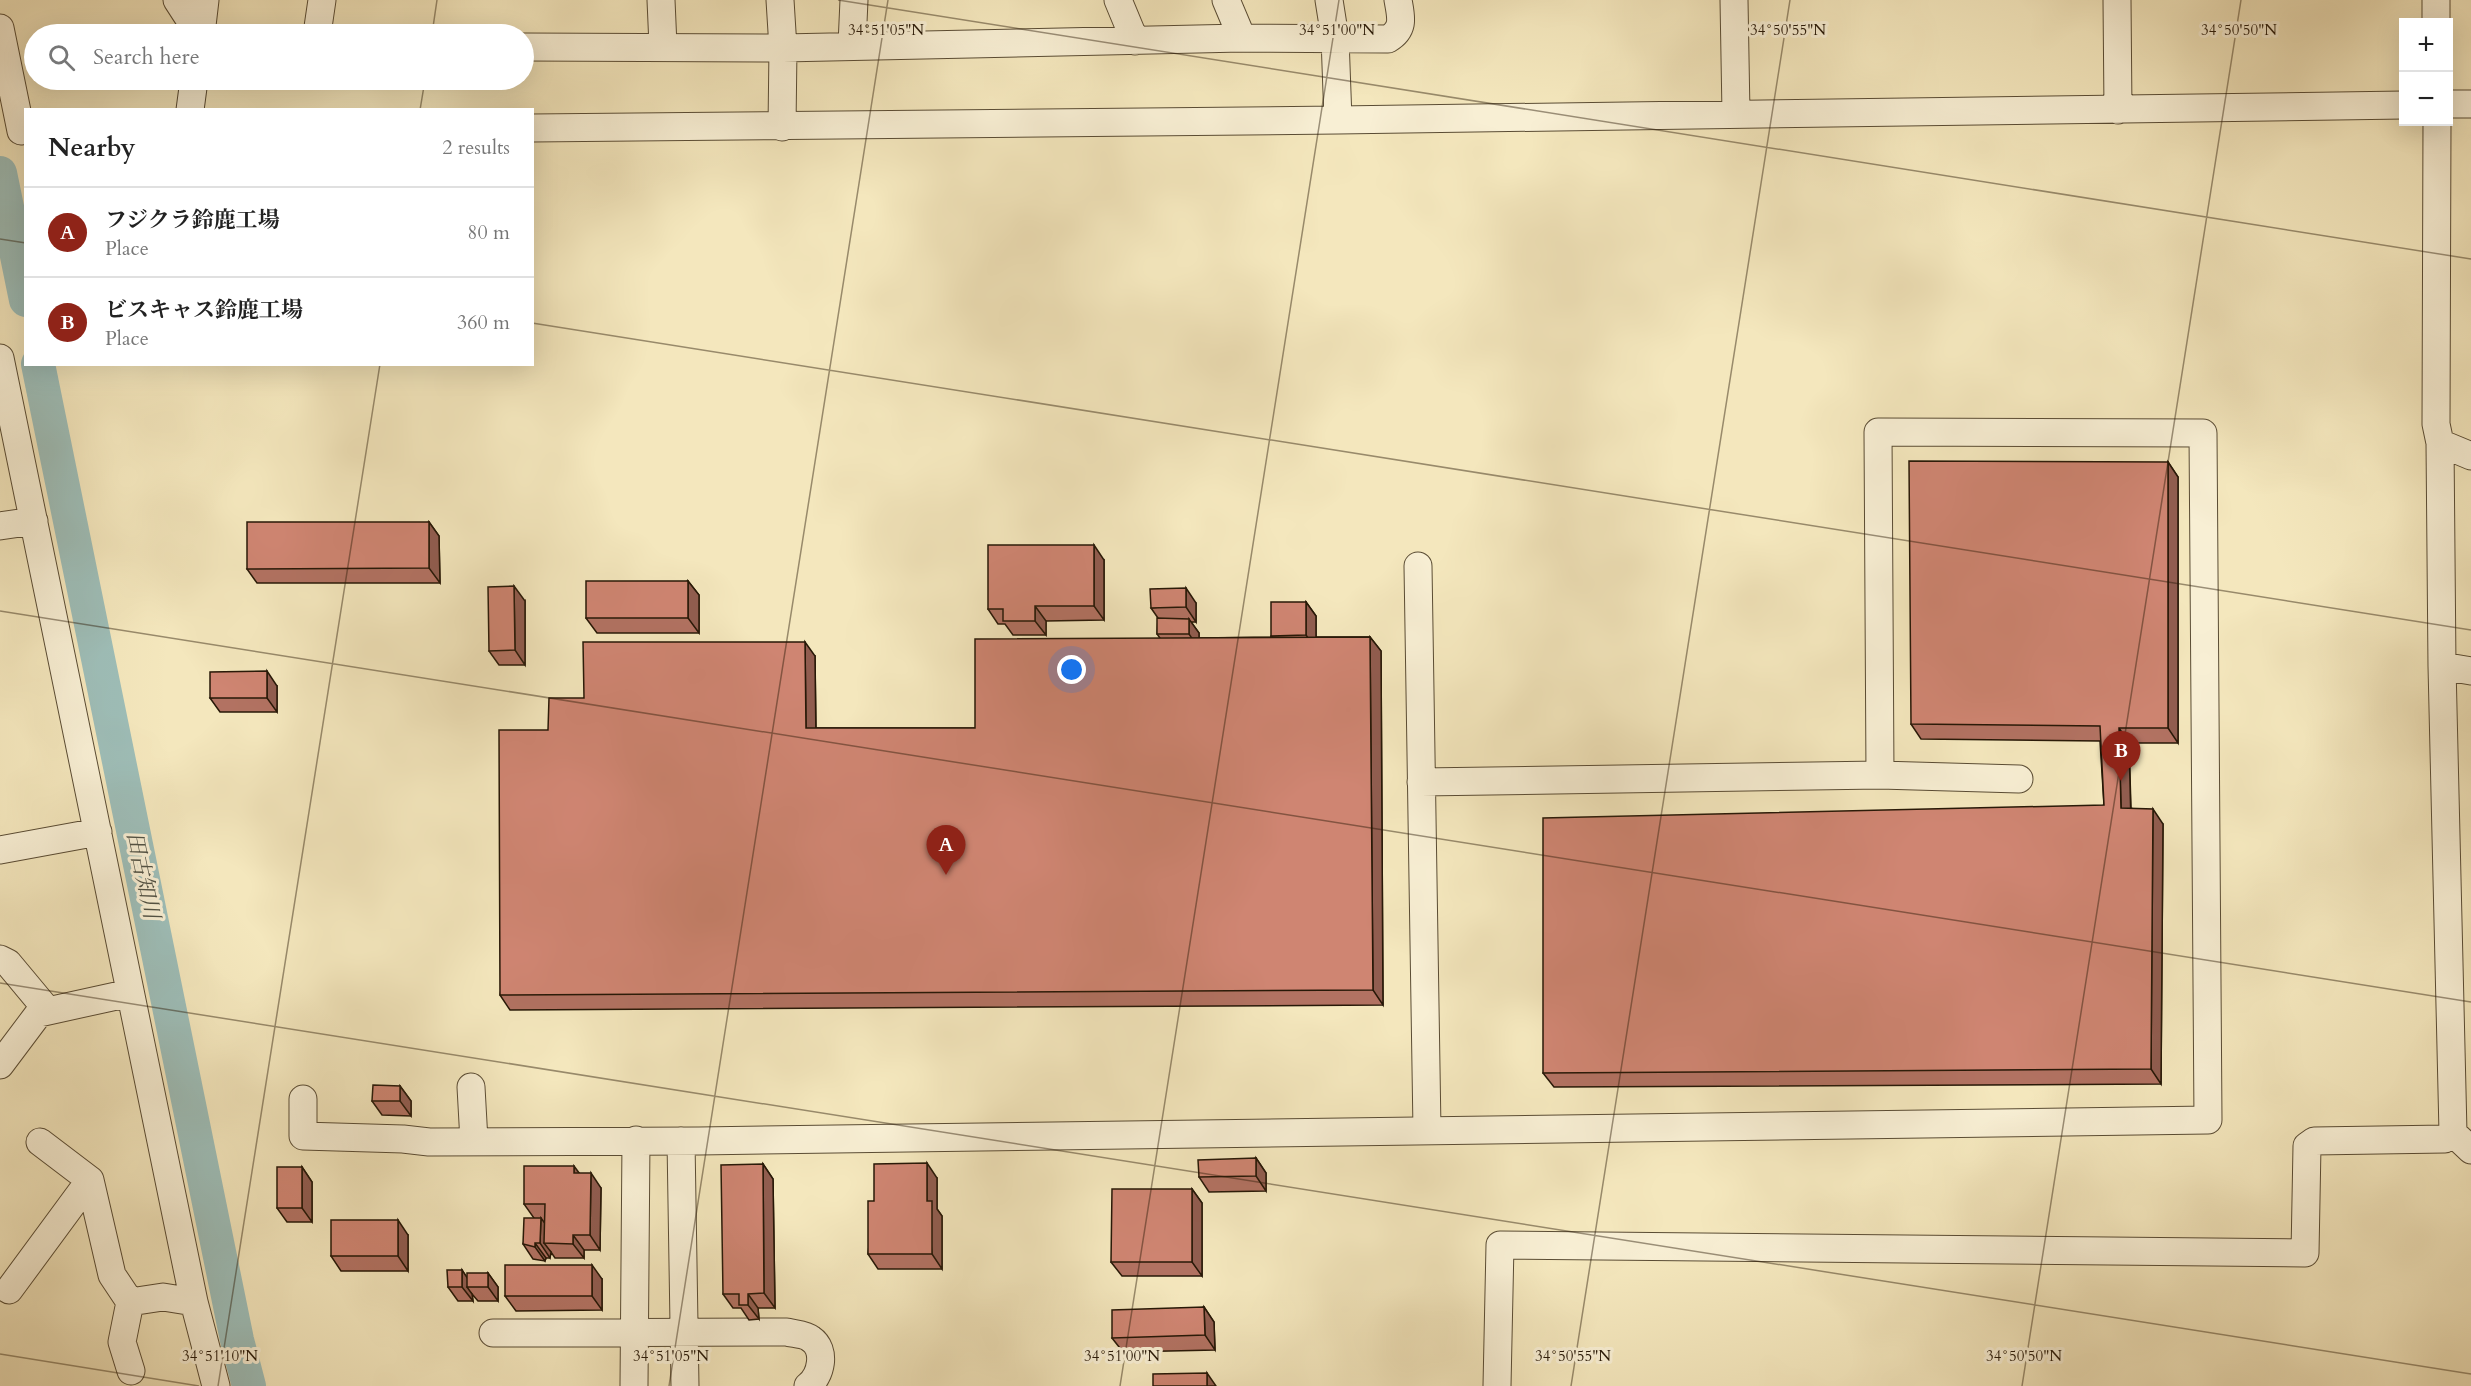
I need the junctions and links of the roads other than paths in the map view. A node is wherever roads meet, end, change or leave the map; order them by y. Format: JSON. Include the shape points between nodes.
{"nodes":[{"id":1,"x":177,"y":0,"type":"edge"},
{"id":2,"x":206,"y":0,"type":"edge"},
{"id":3,"x":322,"y":0,"type":"edge"},
{"id":4,"x":661,"y":0,"type":"edge"},
{"id":5,"x":780,"y":0,"type":"edge"},
{"id":6,"x":854,"y":0,"type":"edge"},
{"id":7,"x":1118,"y":0,"type":"edge"},
{"id":8,"x":1226,"y":0,"type":"edge"},
{"id":9,"x":1329,"y":0,"type":"edge"},
{"id":10,"x":1398,"y":0,"type":"edge"},
{"id":11,"x":1734,"y":0,"type":"edge"},
{"id":12,"x":2117,"y":0,"type":"edge"},
{"id":13,"x":2436,"y":0,"type":"edge"},
{"id":14,"x":2436,"y":18,"type":"edge"},
{"id":15,"x":193,"y":24,"type":"edge"},
{"id":16,"x":202,"y":24,"type":"edge"},
{"id":17,"x":318,"y":24,"type":"edge"},
{"id":18,"x":0,"y":28,"type":"edge"},
{"id":19,"x":1242,"y":38,"type":"junction"},
{"id":20,"x":1335,"y":38,"type":"junction"},
{"id":21,"x":1135,"y":41,"type":"junction"},
{"id":22,"x":852,"y":45,"type":"junction"},
{"id":23,"x":663,"y":46,"type":"junction"},
{"id":24,"x":534,"y":47,"type":"edge"},
{"id":25,"x":783,"y":48,"type":"junction"},
{"id":26,"x":193,"y":90,"type":"edge"},
{"id":27,"x":2453,"y":104,"type":"edge"},
{"id":28,"x":2471,"y":104,"type":"edge"},
{"id":29,"x":2399,"y":105,"type":"edge"},
{"id":30,"x":190,"y":108,"type":"edge"},
{"id":31,"x":2118,"y":110,"type":"junction"},
{"id":32,"x":1736,"y":114,"type":"junction"},
{"id":33,"x":1338,"y":120,"type":"junction"},
{"id":34,"x":2437,"y":126,"type":"edge"},
{"id":35,"x":782,"y":127,"type":"junction"},
{"id":36,"x":534,"y":128,"type":"edge"},
{"id":37,"x":16,"y":132,"type":"edge"},
{"id":38,"x":0,"y":358,"type":"edge"},
{"id":39,"x":2440,"y":443,"type":"junction"},
{"id":40,"x":2471,"y":456,"type":"edge"},
{"id":41,"x":34,"y":521,"type":"junction"},
{"id":42,"x":0,"y":526,"type":"edge"},
{"id":43,"x":1418,"y":566,"type":"dead end"},
{"id":44,"x":2442,"y":666,"type":"junction"},
{"id":45,"x":2471,"y":671,"type":"edge"},
{"id":46,"x":1880,"y":775,"type":"junction"},
{"id":47,"x":2019,"y":779,"type":"dead end"},
{"id":48,"x":1421,"y":782,"type":"junction"},
{"id":49,"x":98,"y":832,"type":"junction"},
{"id":50,"x":0,"y":850,"type":"edge"},
{"id":51,"x":0,"y":959,"type":"edge"},
{"id":52,"x":2461,"y":985,"type":"edge"},
{"id":53,"x":130,"y":993,"type":"junction"},
{"id":54,"x":48,"y":1011,"type":"junction"},
{"id":55,"x":0,"y":1065,"type":"edge"},
{"id":56,"x":471,"y":1087,"type":"dead end"},
{"id":57,"x":303,"y":1099,"type":"dead end"},
{"id":58,"x":1427,"y":1130,"type":"junction"},
{"id":59,"x":636,"y":1140,"type":"junction"},
{"id":60,"x":474,"y":1141,"type":"junction"},
{"id":61,"x":681,"y":1141,"type":"junction"},
{"id":62,"x":2462,"y":1141,"type":"edge"},
{"id":63,"x":40,"y":1142,"type":"dead end"},
{"id":64,"x":90,"y":1180,"type":"junction"},
{"id":65,"x":9,"y":1290,"type":"dead end"},
{"id":66,"x":129,"y":1302,"type":"junction"},
{"id":67,"x":194,"y":1302,"type":"junction"},
{"id":68,"x":686,"y":1332,"type":"junction"},
{"id":69,"x":493,"y":1333,"type":"dead end"},
{"id":70,"x":636,"y":1333,"type":"junction"},
{"id":71,"x":130,"y":1371,"type":"dead end"},
{"id":72,"x":216,"y":1386,"type":"edge"},
{"id":73,"x":634,"y":1386,"type":"edge"},
{"id":74,"x":686,"y":1386,"type":"edge"},
{"id":75,"x":808,"y":1386,"type":"edge"},
{"id":76,"x":1497,"y":1386,"type":"edge"}],
"edges":[{"from":1,"to":15,"type":"street"},
{"from":2,"to":16,"type":"street"},
{"from":3,"to":17,"type":"street"},
{"from":4,"to":23,"type":"street"},
{"from":5,"to":25,"type":"street"},
{"from":6,"to":22,"type":"street"},
{"from":7,"to":21,"type":"street"},
{"from":8,"to":19,"type":"street"},
{"from":9,"to":20,"type":"street"},
{"from":10,"to":20,"type":"street","via":[[1402,20],[1397,33],[1388,39]]},
{"from":11,"to":32,"type":"street"},
{"from":12,"to":31,"type":"street"},
{"from":13,"to":14,"type":"street"},
{"from":18,"to":37,"type":"street"},
{"from":19,"to":20,"type":"street"},
{"from":19,"to":21,"type":"street"},
{"from":20,"to":33,"type":"street"},
{"from":21,"to":22,"type":"street"},
{"from":22,"to":25,"type":"street"},
{"from":23,"to":24,"type":"street"},
{"from":23,"to":25,"type":"street"},
{"from":25,"to":35,"type":"street"},
{"from":26,"to":30,"type":"street"},
{"from":27,"to":28,"type":"street"},
{"from":29,"to":31,"type":"street"},
{"from":31,"to":32,"type":"street"},
{"from":32,"to":33,"type":"street"},
{"from":33,"to":35,"type":"street"},
{"from":34,"to":39,"type":"street","via":[[2436,424]]},
{"from":35,"to":36,"type":"street"},
{"from":38,"to":41,"type":"street"},
{"from":39,"to":40,"type":"street"},
{"from":39,"to":44,"type":"street"},
{"from":41,"to":42,"type":"street"},
{"from":41,"to":49,"type":"street"},
{"from":43,"to":48,"type":"street"},
{"from":44,"to":45,"type":"street"},
{"from":44,"to":52,"type":"street"},
{"from":46,"to":47,"type":"street"},
{"from":46,"to":48,"type":"street"},
{"from":46,"to":58,"type":"street","via":[[1878,432],[2204,433],[2208,1120]]},
{"from":48,"to":58,"type":"street"},
{"from":49,"to":50,"type":"street"},
{"from":49,"to":53,"type":"street"},
{"from":51,"to":54,"type":"street","via":[[8,963]]},
{"from":52,"to":62,"type":"street"},
{"from":53,"to":54,"type":"street"},
{"from":53,"to":67,"type":"street"},
{"from":54,"to":55,"type":"street","via":[[39,1013]]},
{"from":56,"to":60,"type":"street"},
{"from":57,"to":60,"type":"street","via":[[303,1136]]},
{"from":58,"to":61,"type":"street"},
{"from":59,"to":60,"type":"street"},
{"from":59,"to":61,"type":"street"},
{"from":59,"to":70,"type":"street"},
{"from":61,"to":68,"type":"street"},
{"from":62,"to":76,"type":"street","via":[[2314,1141],[2307,1146],[2305,1253],[1500,1245]]},
{"from":63,"to":64,"type":"street"},
{"from":64,"to":65,"type":"street"},
{"from":64,"to":66,"type":"street","via":[[112,1275]]},
{"from":66,"to":67,"type":"street","via":[[163,1297]]},
{"from":66,"to":71,"type":"street","via":[[122,1342]]},
{"from":67,"to":72,"type":"street"},
{"from":68,"to":70,"type":"street"},
{"from":68,"to":74,"type":"street"},
{"from":68,"to":75,"type":"street","via":[[787,1332],[812,1339],[821,1362],[818,1374]]},
{"from":69,"to":70,"type":"street"},
{"from":70,"to":73,"type":"street"}]}
